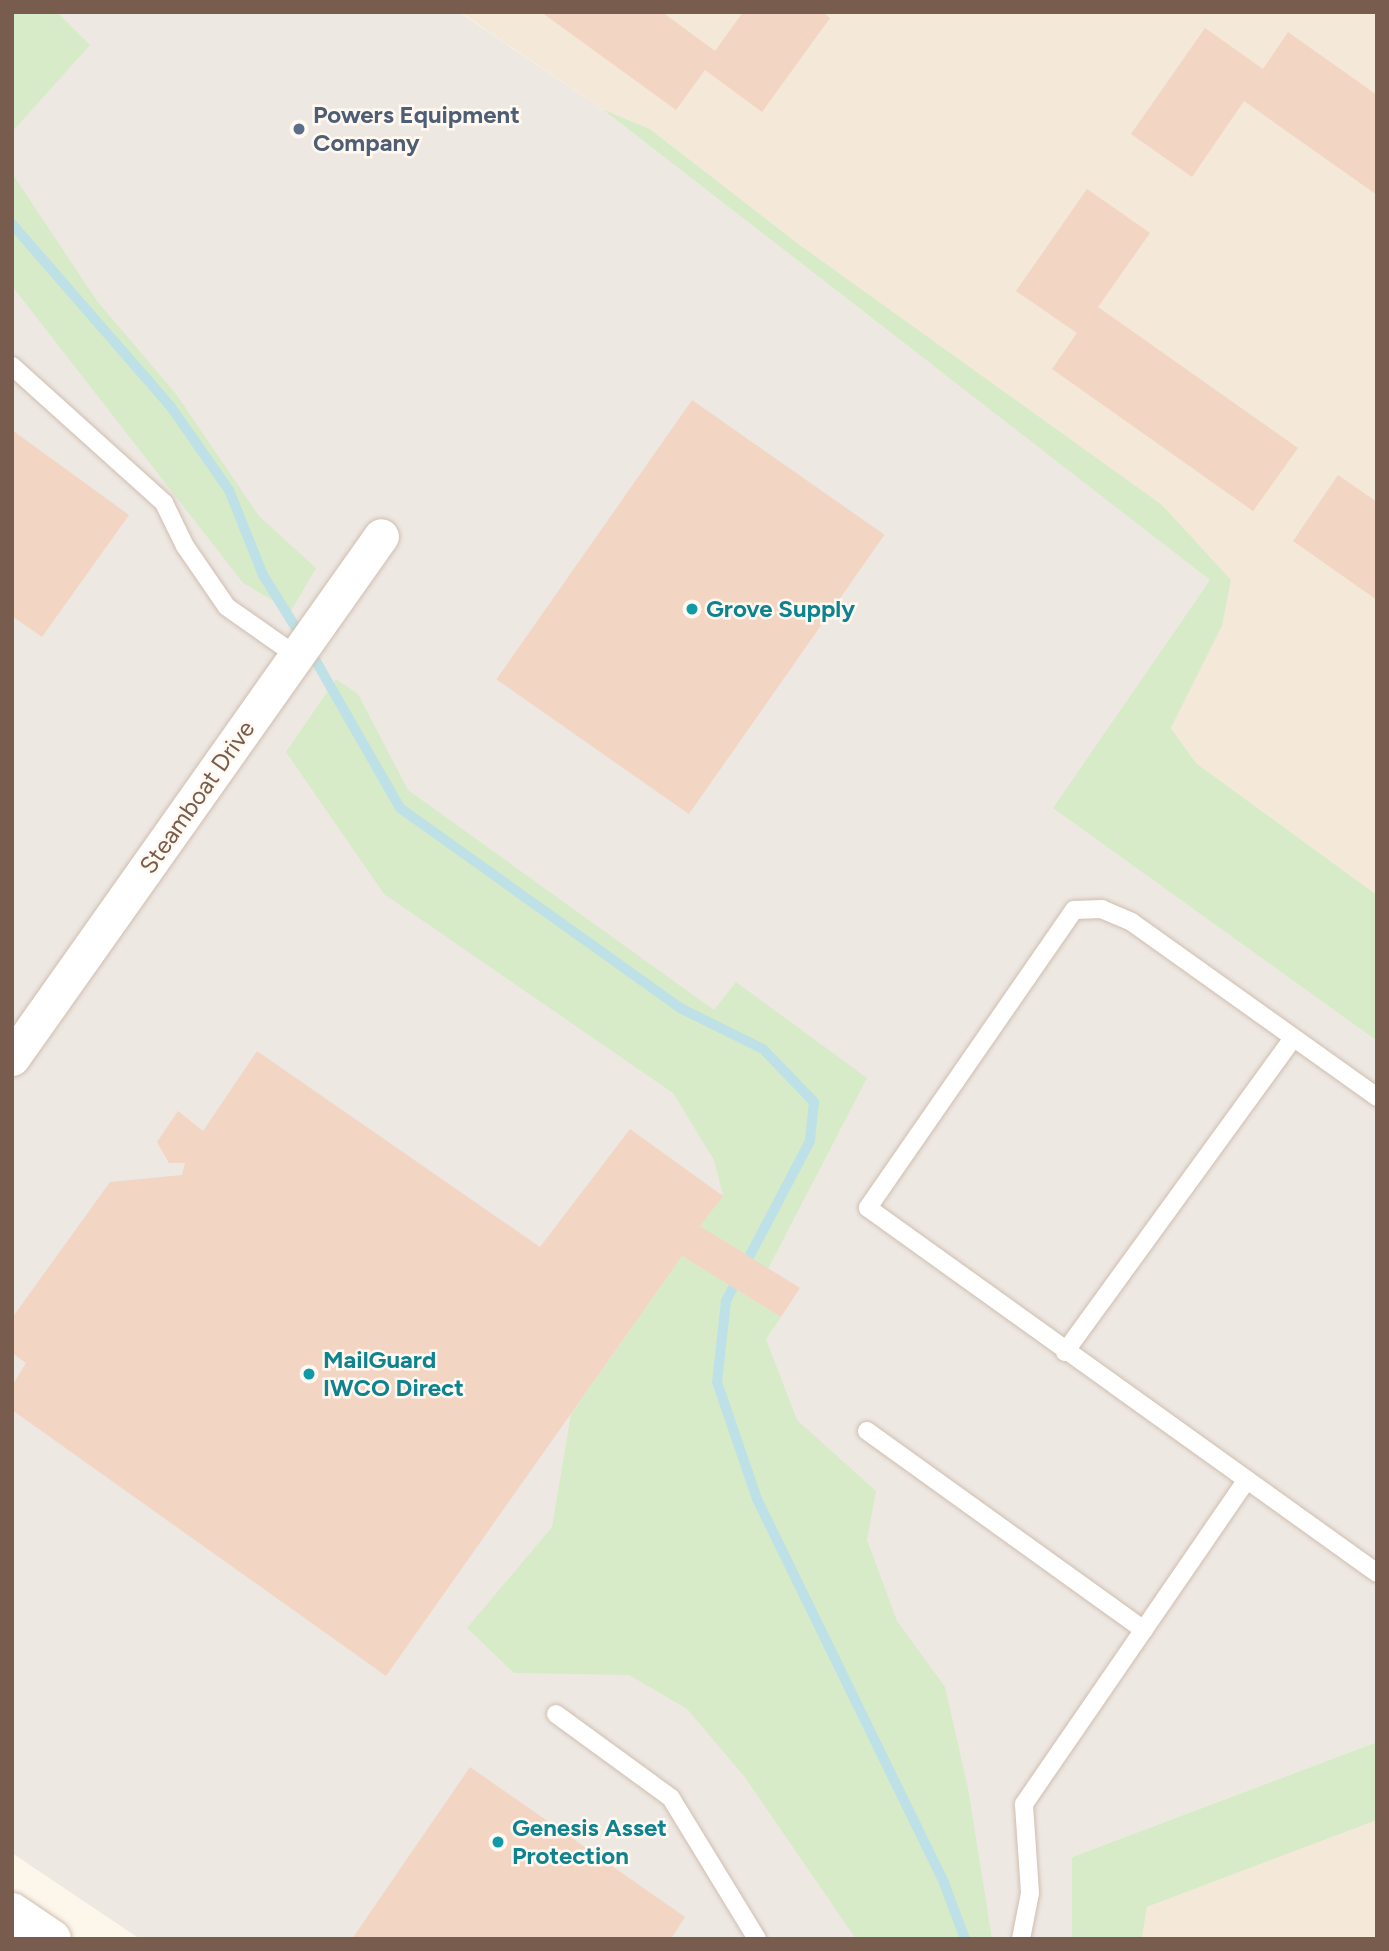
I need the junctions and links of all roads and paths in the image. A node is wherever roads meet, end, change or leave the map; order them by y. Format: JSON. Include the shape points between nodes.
{"nodes":[{"id":1,"x":12,"y":366,"type":"edge"},
{"id":2,"x":382,"y":536,"type":"dead end"},
{"id":3,"x":297,"y":656,"type":"junction"},
{"id":4,"x":1293,"y":1038,"type":"junction"},
{"id":5,"x":12,"y":1058,"type":"edge"},
{"id":6,"x":1377,"y":1097,"type":"edge"},
{"id":7,"x":1065,"y":1352,"type":"junction"},
{"id":8,"x":867,"y":1431,"type":"dead end"},
{"id":9,"x":1245,"y":1483,"type":"junction"},
{"id":10,"x":1377,"y":1573,"type":"edge"},
{"id":11,"x":1143,"y":1630,"type":"junction"},
{"id":12,"x":556,"y":1714,"type":"dead end"},
{"id":13,"x":12,"y":1912,"type":"edge"},
{"id":14,"x":52,"y":1939,"type":"edge"},
{"id":15,"x":757,"y":1939,"type":"edge"},
{"id":16,"x":1021,"y":1939,"type":"edge"}],
"edges":[{"from":1,"to":3,"type":"lane","via":[[164,503],[185,546],[227,607]]},
{"from":2,"to":3,"type":"street","name":"Steamboat Drive"},
{"from":3,"to":5,"type":"street","name":"Steamboat Drive"},
{"from":4,"to":6,"type":"lane"},
{"from":4,"to":7,"type":"lane"},
{"from":4,"to":7,"type":"lane","via":[[1132,922],[1102,909],[1074,910],[868,1208]]},
{"from":7,"to":9,"type":"lane"},
{"from":8,"to":11,"type":"lane"},
{"from":9,"to":10,"type":"lane"},
{"from":9,"to":11,"type":"lane"},
{"from":11,"to":16,"type":"lane","via":[[1024,1804],[1031,1892]]},
{"from":12,"to":15,"type":"lane","via":[[671,1798]]},
{"from":13,"to":14,"type":"main road"}]}
